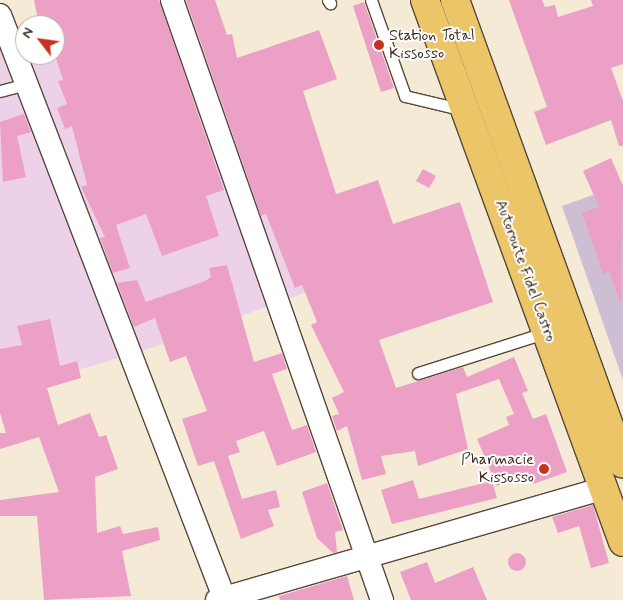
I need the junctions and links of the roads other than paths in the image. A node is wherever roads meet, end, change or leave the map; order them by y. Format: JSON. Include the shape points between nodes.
{"nodes":[{"id":1,"x":172,"y":0,"type":"edge"},
{"id":2,"x":371,"y":0,"type":"edge"},
{"id":3,"x":425,"y":0,"type":"edge"},
{"id":4,"x":454,"y":0,"type":"edge"},
{"id":5,"x":0,"y":15,"type":"edge"},
{"id":6,"x":26,"y":84,"type":"junction"},
{"id":7,"x":0,"y":91,"type":"edge"},
{"id":8,"x":466,"y":111,"type":"junction"},
{"id":9,"x":547,"y":332,"type":"junction"},
{"id":10,"x":418,"y":373,"type":"dead end"},
{"id":11,"x":618,"y":432,"type":"edge"},
{"id":12,"x":623,"y":464,"type":"edge"},
{"id":13,"x":604,"y":488,"type":"junction"},
{"id":14,"x":623,"y":542,"type":"edge"},
{"id":15,"x":365,"y":557,"type":"junction"},
{"id":16,"x":222,"y":599,"type":"edge"},
{"id":17,"x":382,"y":600,"type":"edge"}],
"edges":[{"from":1,"to":15,"type":"street"},
{"from":2,"to":8,"type":"lane","via":[[405,96]]},
{"from":3,"to":8,"type":"highway","name":"Autoroute Fidel Castro"},
{"from":4,"to":11,"type":"highway","name":"Autoroute Fidel Castro"},
{"from":5,"to":6,"type":"street"},
{"from":6,"to":7,"type":"lane"},
{"from":6,"to":16,"type":"street"},
{"from":8,"to":9,"type":"highway","name":"Autoroute Fidel Castro"},
{"from":9,"to":10,"type":"lane"},
{"from":9,"to":13,"type":"highway","name":"Autoroute Fidel Castro"},
{"from":11,"to":12,"type":"highway","name":"Autoroute Fidel Castro"},
{"from":13,"to":14,"type":"highway","name":"Autoroute Fidel Castro"},
{"from":13,"to":15,"type":"street"},
{"from":15,"to":16,"type":"street"},
{"from":15,"to":17,"type":"street"}]}
